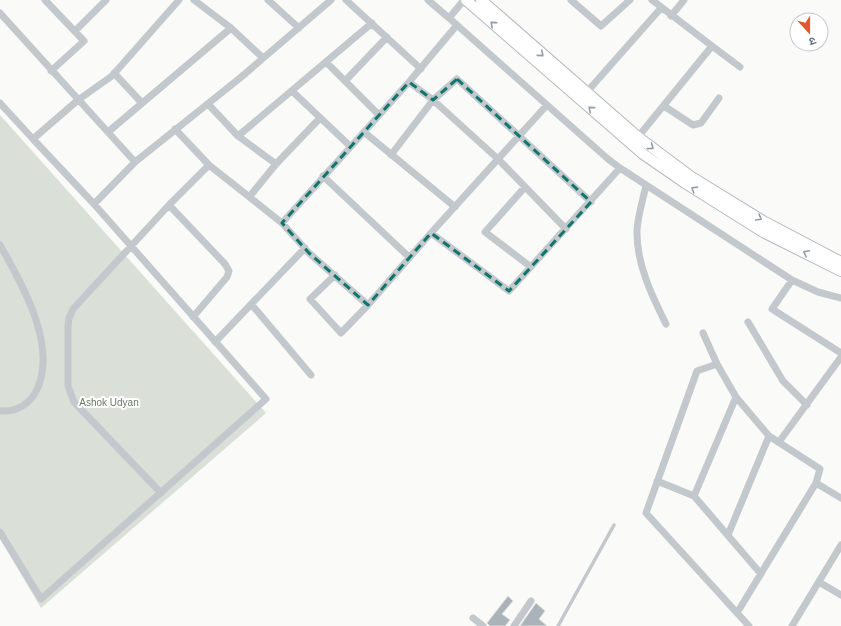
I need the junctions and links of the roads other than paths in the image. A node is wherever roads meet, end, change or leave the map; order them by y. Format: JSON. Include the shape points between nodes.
{"nodes":[{"id":1,"x":45,"y":0,"type":"edge"},
{"id":2,"x":106,"y":0,"type":"edge"},
{"id":3,"x":179,"y":0,"type":"edge"},
{"id":4,"x":194,"y":0,"type":"edge"},
{"id":5,"x":268,"y":0,"type":"edge"},
{"id":6,"x":331,"y":0,"type":"edge"},
{"id":7,"x":346,"y":0,"type":"edge"},
{"id":8,"x":428,"y":0,"type":"edge"},
{"id":9,"x":465,"y":0,"type":"edge"},
{"id":10,"x":571,"y":0,"type":"edge"},
{"id":11,"x":630,"y":0,"type":"edge"},
{"id":12,"x":652,"y":0,"type":"edge"},
{"id":13,"x":684,"y":0,"type":"edge"},
{"id":14,"x":484,"y":1,"type":"edge"},
{"id":15,"x":661,"y":8,"type":"junction"},
{"id":16,"x":0,"y":13,"type":"edge"},
{"id":17,"x":671,"y":16,"type":"junction"},
{"id":18,"x":449,"y":18,"type":"junction"},
{"id":19,"x":372,"y":23,"type":"junction"},
{"id":20,"x":457,"y":25,"type":"junction"},
{"id":21,"x":231,"y":28,"type":"junction"},
{"id":22,"x":298,"y":28,"type":"junction"},
{"id":23,"x":75,"y":31,"type":"junction"},
{"id":24,"x":387,"y":37,"type":"junction"},
{"id":25,"x":712,"y":46,"type":"junction"},
{"id":26,"x":263,"y":58,"type":"junction"},
{"id":27,"x":326,"y":62,"type":"junction"},
{"id":28,"x":740,"y":67,"type":"dead end"},
{"id":29,"x":421,"y":69,"type":"junction"},
{"id":30,"x":51,"y":70,"type":"junction"},
{"id":31,"x":114,"y":74,"type":"junction"},
{"id":32,"x":345,"y":81,"type":"junction"},
{"id":33,"x":409,"y":82,"type":"junction"},
{"id":34,"x":292,"y":91,"type":"junction"},
{"id":35,"x":586,"y":93,"type":"junction"},
{"id":36,"x":719,"y":98,"type":"dead end"},
{"id":37,"x":78,"y":100,"type":"junction"},
{"id":38,"x":433,"y":100,"type":"junction"},
{"id":39,"x":0,"y":103,"type":"edge"},
{"id":40,"x":142,"y":103,"type":"junction"},
{"id":41,"x":208,"y":104,"type":"junction"},
{"id":42,"x":547,"y":105,"type":"junction"},
{"id":43,"x":664,"y":106,"type":"junction"},
{"id":44,"x":379,"y":115,"type":"junction"},
{"id":45,"x":320,"y":118,"type":"junction"},
{"id":46,"x":175,"y":130,"type":"junction"},
{"id":47,"x":108,"y":132,"type":"junction"},
{"id":48,"x":364,"y":132,"type":"junction"},
{"id":49,"x":519,"y":135,"type":"junction"},
{"id":50,"x":238,"y":136,"type":"junction"},
{"id":51,"x":638,"y":137,"type":"junction"},
{"id":52,"x":33,"y":139,"type":"junction"},
{"id":53,"x":350,"y":146,"type":"junction"},
{"id":54,"x":391,"y":155,"type":"junction"},
{"id":55,"x":498,"y":159,"type":"junction"},
{"id":56,"x":135,"y":162,"type":"junction"},
{"id":57,"x":276,"y":164,"type":"junction"},
{"id":58,"x":209,"y":165,"type":"junction"},
{"id":59,"x":620,"y":168,"type":"junction"},
{"id":60,"x":323,"y":176,"type":"junction"},
{"id":61,"x":646,"y":185,"type":"junction"},
{"id":62,"x":525,"y":187,"type":"junction"},
{"id":63,"x":250,"y":196,"type":"junction"},
{"id":64,"x":591,"y":202,"type":"junction"},
{"id":65,"x":94,"y":204,"type":"junction"},
{"id":66,"x":169,"y":205,"type":"junction"},
{"id":67,"x":455,"y":207,"type":"junction"},
{"id":68,"x":282,"y":223,"type":"junction"},
{"id":69,"x":566,"y":230,"type":"junction"},
{"id":70,"x":430,"y":233,"type":"junction"},
{"id":71,"x":0,"y":245,"type":"edge"},
{"id":72,"x":130,"y":246,"type":"junction"},
{"id":73,"x":305,"y":248,"type":"junction"},
{"id":74,"x":409,"y":257,"type":"junction"},
{"id":75,"x":841,"y":262,"type":"edge"},
{"id":76,"x":531,"y":267,"type":"junction"},
{"id":77,"x":841,"y":271,"type":"edge"},
{"id":78,"x":335,"y":275,"type":"junction"},
{"id":79,"x":792,"y":280,"type":"junction"},
{"id":80,"x":841,"y":298,"type":"edge"},
{"id":81,"x":252,"y":305,"type":"junction"},
{"id":82,"x":368,"y":305,"type":"junction"},
{"id":83,"x":193,"y":317,"type":"junction"},
{"id":84,"x":748,"y":322,"type":"dead end"},
{"id":85,"x":666,"y":324,"type":"dead end"},
{"id":86,"x":703,"y":333,"type":"dead end"},
{"id":87,"x":215,"y":342,"type":"junction"},
{"id":88,"x":841,"y":353,"type":"edge"},
{"id":89,"x":841,"y":357,"type":"edge"},
{"id":90,"x":717,"y":364,"type":"junction"},
{"id":91,"x":311,"y":375,"type":"dead end"},
{"id":92,"x":736,"y":397,"type":"junction"},
{"id":93,"x":807,"y":405,"type":"junction"},
{"id":94,"x":0,"y":411,"type":"edge"},
{"id":95,"x":769,"y":436,"type":"junction"},
{"id":96,"x":779,"y":442,"type":"junction"},
{"id":97,"x":657,"y":481,"type":"junction"},
{"id":98,"x":816,"y":483,"type":"junction"},
{"id":99,"x":161,"y":493,"type":"junction"},
{"id":100,"x":694,"y":496,"type":"junction"},
{"id":101,"x":841,"y":498,"type":"edge"},
{"id":102,"x":614,"y":525,"type":"dead end"},
{"id":103,"x":0,"y":532,"type":"edge"},
{"id":104,"x":728,"y":535,"type":"junction"},
{"id":105,"x":840,"y":548,"type":"edge"},
{"id":106,"x":761,"y":574,"type":"junction"},
{"id":107,"x":819,"y":582,"type":"junction"},
{"id":108,"x":841,"y":595,"type":"edge"},
{"id":109,"x":531,"y":600,"type":"dead end"},
{"id":110,"x":737,"y":613,"type":"junction"},
{"id":111,"x":473,"y":618,"type":"dead end"},
{"id":112,"x":483,"y":626,"type":"edge"},
{"id":113,"x":514,"y":626,"type":"edge"},
{"id":114,"x":558,"y":626,"type":"edge"},
{"id":115,"x":749,"y":626,"type":"edge"},
{"id":116,"x":792,"y":626,"type":"edge"}],
"edges":[{"from":1,"to":23,"type":"street"},
{"from":2,"to":23,"type":"street"},
{"from":3,"to":31,"type":"street"},
{"from":4,"to":21,"type":"street"},
{"from":5,"to":22,"type":"street"},
{"from":6,"to":22,"type":"street"},
{"from":7,"to":19,"type":"street"},
{"from":8,"to":18,"type":"street"},
{"from":9,"to":18,"type":"street"},
{"from":77,"to":9,"type":"main road","one_way":true,"via":[[763,232],[643,154]]},
{"from":10,"to":11,"type":"street","via":[[601,26]]},
{"from":12,"to":15,"type":"street"},
{"from":13,"to":17,"type":"street"},
{"from":14,"to":35,"type":"main road","one_way":true},
{"from":15,"to":17,"type":"street"},
{"from":15,"to":35,"type":"street"},
{"from":16,"to":30,"type":"street"},
{"from":17,"to":25,"type":"street"},
{"from":18,"to":20,"type":"street"},
{"from":19,"to":24,"type":"street"},
{"from":19,"to":27,"type":"street"},
{"from":20,"to":29,"type":"street"},
{"from":20,"to":42,"type":"street"},
{"from":21,"to":26,"type":"street"},
{"from":21,"to":40,"type":"street"},
{"from":22,"to":26,"type":"street"},
{"from":23,"to":30,"type":"street","via":[[84,41]]},
{"from":24,"to":29,"type":"street"},
{"from":24,"to":32,"type":"street"},
{"from":25,"to":28,"type":"street"},
{"from":25,"to":43,"type":"street"},
{"from":26,"to":41,"type":"street"},
{"from":27,"to":32,"type":"street"},
{"from":27,"to":34,"type":"street"},
{"from":29,"to":33,"type":"street"},
{"from":30,"to":37,"type":"street"},
{"from":31,"to":37,"type":"street"},
{"from":31,"to":40,"type":"street"},
{"from":32,"to":44,"type":"street"},
{"from":33,"to":38,"type":"street"},
{"from":33,"to":44,"type":"street"},
{"from":34,"to":45,"type":"street"},
{"from":34,"to":50,"type":"street"},
{"from":35,"to":51,"type":"main road"},
{"from":36,"to":43,"type":"street","via":[[698,125],[693,125]]},
{"from":37,"to":47,"type":"street"},
{"from":37,"to":52,"type":"street"},
{"from":38,"to":49,"type":"street","via":[[457,79]]},
{"from":38,"to":54,"type":"street"},
{"from":38,"to":55,"type":"street"},
{"from":39,"to":52,"type":"street"},
{"from":40,"to":47,"type":"street"},
{"from":41,"to":46,"type":"street"},
{"from":41,"to":50,"type":"street"},
{"from":42,"to":49,"type":"street"},
{"from":42,"to":59,"type":"street"},
{"from":43,"to":51,"type":"street"},
{"from":44,"to":48,"type":"street"},
{"from":45,"to":53,"type":"street"},
{"from":45,"to":57,"type":"street"},
{"from":46,"to":56,"type":"street"},
{"from":46,"to":58,"type":"street"},
{"from":47,"to":56,"type":"street"},
{"from":48,"to":53,"type":"street"},
{"from":48,"to":54,"type":"street"},
{"from":49,"to":55,"type":"street"},
{"from":49,"to":64,"type":"street"},
{"from":50,"to":57,"type":"street"},
{"from":51,"to":75,"type":"main road","one_way":true,"via":[[690,176],[763,220]]},
{"from":52,"to":65,"type":"street"},
{"from":53,"to":60,"type":"street"},
{"from":54,"to":67,"type":"street"},
{"from":55,"to":62,"type":"street"},
{"from":55,"to":67,"type":"street"},
{"from":56,"to":65,"type":"street"},
{"from":57,"to":63,"type":"street"},
{"from":58,"to":63,"type":"street"},
{"from":58,"to":66,"type":"street"},
{"from":59,"to":61,"type":"street"},
{"from":59,"to":64,"type":"street"},
{"from":60,"to":68,"type":"street"},
{"from":60,"to":74,"type":"street"},
{"from":61,"to":79,"type":"street"},
{"from":61,"to":85,"type":"street","via":[[637,230],[638,249],[651,294]]},
{"from":62,"to":69,"type":"street"},
{"from":62,"to":76,"type":"street","via":[[486,232]]},
{"from":63,"to":68,"type":"street"},
{"from":64,"to":69,"type":"street"},
{"from":65,"to":72,"type":"street"},
{"from":66,"to":72,"type":"street"},
{"from":66,"to":83,"type":"street","via":[[229,271],[228,277]]},
{"from":67,"to":70,"type":"street"},
{"from":68,"to":73,"type":"street"},
{"from":69,"to":76,"type":"street"},
{"from":70,"to":74,"type":"street"},
{"from":70,"to":76,"type":"street","via":[[509,291]]},
{"from":71,"to":94,"type":"street","via":[[19,278],[43,348],[41,380],[30,400],[13,410]]},
{"from":72,"to":83,"type":"street"},
{"from":72,"to":99,"type":"street","via":[[73,309],[69,318],[68,386],[74,402]]},
{"from":73,"to":78,"type":"street"},
{"from":73,"to":81,"type":"street"},
{"from":74,"to":82,"type":"street"},
{"from":78,"to":82,"type":"street"},
{"from":78,"to":82,"type":"street","via":[[310,299],[341,333]]},
{"from":79,"to":80,"type":"street","via":[[818,292]]},
{"from":79,"to":88,"type":"street","via":[[772,309]]},
{"from":81,"to":87,"type":"street"},
{"from":81,"to":91,"type":"street"},
{"from":83,"to":87,"type":"street"},
{"from":84,"to":93,"type":"street","via":[[783,381]]},
{"from":86,"to":90,"type":"street"},
{"from":87,"to":99,"type":"street","via":[[266,399]]},
{"from":89,"to":93,"type":"street"},
{"from":90,"to":92,"type":"street"},
{"from":90,"to":97,"type":"street","via":[[697,371]]},
{"from":92,"to":95,"type":"street"},
{"from":92,"to":100,"type":"street"},
{"from":93,"to":96,"type":"street"},
{"from":95,"to":96,"type":"street"},
{"from":95,"to":104,"type":"street"},
{"from":96,"to":98,"type":"street","via":[[820,469]]},
{"from":97,"to":100,"type":"street"},
{"from":97,"to":110,"type":"street","via":[[646,513]]},
{"from":98,"to":101,"type":"street"},
{"from":98,"to":106,"type":"street"},
{"from":99,"to":103,"type":"street","via":[[41,599]]},
{"from":100,"to":104,"type":"street"},
{"from":102,"to":114,"type":"lane"},
{"from":104,"to":106,"type":"street"},
{"from":105,"to":107,"type":"street"},
{"from":106,"to":110,"type":"street"},
{"from":107,"to":108,"type":"street"},
{"from":107,"to":116,"type":"street"},
{"from":109,"to":113,"type":"street"},
{"from":110,"to":115,"type":"street"},
{"from":111,"to":112,"type":"street"}]}
